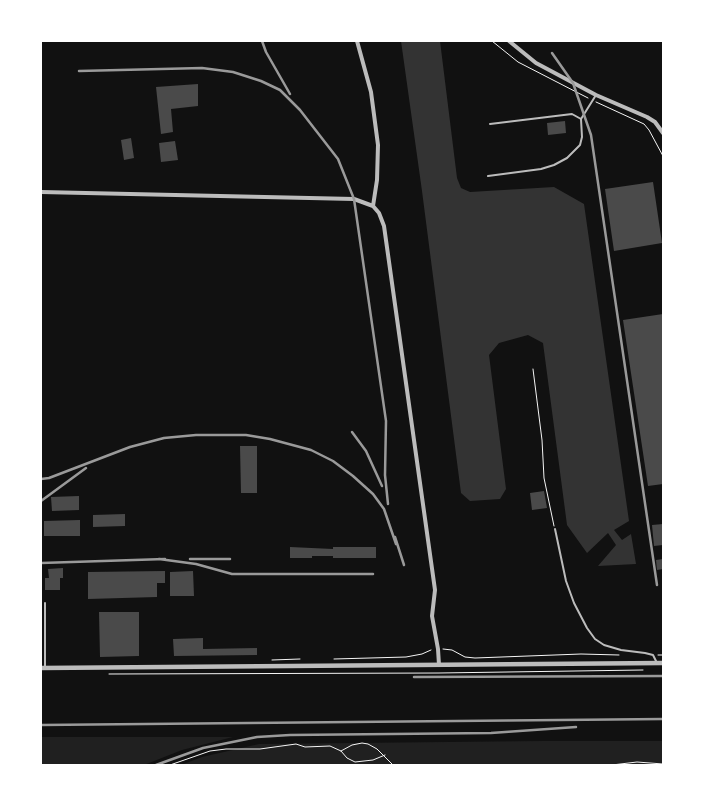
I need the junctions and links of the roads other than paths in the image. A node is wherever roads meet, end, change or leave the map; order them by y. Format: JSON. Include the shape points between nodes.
{"nodes":[{"id":1,"x":357,"y":41,"type":"edge"},
{"id":2,"x":509,"y":41,"type":"edge"},
{"id":3,"x":596,"y":95,"type":"junction"},
{"id":4,"x":581,"y":118,"type":"junction"},
{"id":5,"x":490,"y":124,"type":"dead end"},
{"id":6,"x":663,"y":133,"type":"edge"},
{"id":7,"x":488,"y":176,"type":"dead end"},
{"id":8,"x":41,"y":192,"type":"edge"},
{"id":9,"x":373,"y":206,"type":"junction"},
{"id":10,"x":555,"y":529,"type":"road end"},
{"id":11,"x":45,"y":603,"type":"dead end"},
{"id":12,"x":660,"y":663,"type":"edge"},
{"id":13,"x":439,"y":665,"type":"junction"},
{"id":14,"x":43,"y":668,"type":"edge"}],
"edges":[{"from":1,"to":9,"type":"street","via":[[371,92],[378,145]]},
{"from":2,"to":3,"type":"street","via":[[536,62]]},
{"from":3,"to":4,"type":"lane"},
{"from":3,"to":6,"type":"street","via":[[648,117]]},
{"from":4,"to":5,"type":"lane","via":[[572,114]]},
{"from":4,"to":7,"type":"lane","via":[[580,145],[567,158],[541,169]]},
{"from":8,"to":9,"type":"street","via":[[354,199]]},
{"from":9,"to":13,"type":"street","via":[[384,226],[435,590],[432,616]]},
{"from":10,"to":12,"type":"lane","via":[[566,581],[574,603],[595,639],[621,650],[652,655]]},
{"from":11,"to":14,"type":"lane"},
{"from":12,"to":13,"type":"street"},
{"from":13,"to":14,"type":"street"}]}
